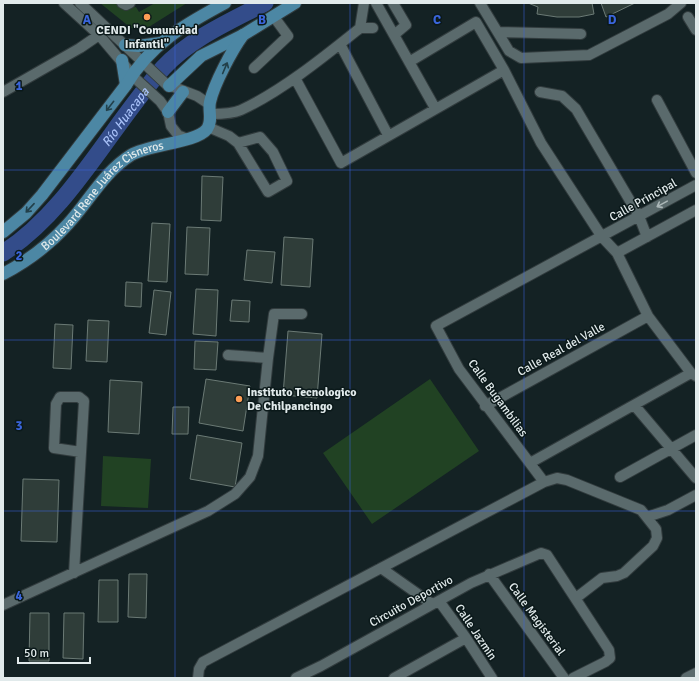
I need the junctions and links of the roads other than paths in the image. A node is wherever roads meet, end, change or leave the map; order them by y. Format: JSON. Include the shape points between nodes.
{"nodes":[{"id":1,"x":64,"y":3,"type":"edge"},
{"id":2,"x":80,"y":3,"type":"edge"},
{"id":3,"x":122,"y":3,"type":"edge"},
{"id":4,"x":130,"y":3,"type":"edge"},
{"id":5,"x":225,"y":3,"type":"edge"},
{"id":6,"x":295,"y":3,"type":"edge"},
{"id":7,"x":364,"y":3,"type":"edge"},
{"id":8,"x":376,"y":3,"type":"edge"},
{"id":9,"x":393,"y":3,"type":"edge"},
{"id":10,"x":480,"y":3,"type":"edge"},
{"id":11,"x":681,"y":3,"type":"edge"},
{"id":12,"x":274,"y":17,"type":"junction"},
{"id":13,"x":688,"y":17,"type":"dead end"},
{"id":14,"x":360,"y":28,"type":"junction"},
{"id":15,"x":373,"y":28,"type":"dead end"},
{"id":16,"x":696,"y":30,"type":"edge"},
{"id":17,"x":498,"y":32,"type":"junction"},
{"id":18,"x":243,"y":34,"type":"junction"},
{"id":19,"x":582,"y":34,"type":"dead end"},
{"id":20,"x":99,"y":35,"type":"junction"},
{"id":21,"x":394,"y":35,"type":"junction"},
{"id":22,"x":160,"y":43,"type":"junction"},
{"id":23,"x":340,"y":44,"type":"junction"},
{"id":24,"x":125,"y":45,"type":"junction"},
{"id":25,"x":122,"y":60,"type":"joint"},
{"id":26,"x":409,"y":62,"type":"junction"},
{"id":27,"x":144,"y":64,"type":"junction"},
{"id":28,"x":254,"y":68,"type":"dead end"},
{"id":29,"x":504,"y":70,"type":"junction"},
{"id":30,"x":295,"y":78,"type":"junction"},
{"id":31,"x":131,"y":80,"type":"junction"},
{"id":32,"x":168,"y":85,"type":"junction"},
{"id":33,"x":3,"y":92,"type":"edge"},
{"id":34,"x":183,"y":92,"type":"junction"},
{"id":35,"x":540,"y":92,"type":"dead end"},
{"id":36,"x":657,"y":100,"type":"dead end"},
{"id":37,"x":435,"y":108,"type":"junction"},
{"id":38,"x":210,"y":109,"type":"junction"},
{"id":39,"x":168,"y":112,"type":"junction"},
{"id":40,"x":208,"y":127,"type":"junction"},
{"id":41,"x":388,"y":136,"type":"junction"},
{"id":42,"x":186,"y":138,"type":"junction"},
{"id":43,"x":238,"y":143,"type":"junction"},
{"id":44,"x":696,"y":173,"type":"edge"},
{"id":45,"x":696,"y":185,"type":"edge"},
{"id":46,"x":696,"y":210,"type":"edge"},
{"id":47,"x":639,"y":216,"type":"junction"},
{"id":48,"x":3,"y":232,"type":"edge"},
{"id":49,"x":602,"y":237,"type":"junction"},
{"id":50,"x":648,"y":237,"type":"junction"},
{"id":51,"x":617,"y":253,"type":"junction"},
{"id":52,"x":3,"y":274,"type":"edge"},
{"id":53,"x":302,"y":314,"type":"dead end"},
{"id":54,"x":648,"y":316,"type":"junction"},
{"id":55,"x":436,"y":326,"type":"joint"},
{"id":56,"x":228,"y":355,"type":"dead end"},
{"id":57,"x":268,"y":358,"type":"junction"},
{"id":58,"x":694,"y":375,"type":"edge"},
{"id":59,"x":485,"y":406,"type":"junction"},
{"id":60,"x":635,"y":406,"type":"junction"},
{"id":61,"x":696,"y":435,"type":"edge"},
{"id":62,"x":671,"y":448,"type":"junction"},
{"id":63,"x":81,"y":452,"type":"junction"},
{"id":64,"x":530,"y":463,"type":"junction"},
{"id":65,"x":620,"y":476,"type":"dead end"},
{"id":66,"x":696,"y":478,"type":"edge"},
{"id":67,"x":544,"y":482,"type":"junction"},
{"id":68,"x":696,"y":495,"type":"edge"},
{"id":69,"x":646,"y":517,"type":"junction"},
{"id":70,"x":381,"y":568,"type":"junction"},
{"id":71,"x":74,"y":573,"type":"junction"},
{"id":72,"x":489,"y":574,"type":"junction"},
{"id":73,"x":576,"y":598,"type":"junction"},
{"id":74,"x":435,"y":602,"type":"junction"},
{"id":75,"x":3,"y":605,"type":"edge"},
{"id":76,"x":466,"y":638,"type":"junction"},
{"id":77,"x":198,"y":678,"type":"edge"},
{"id":78,"x":296,"y":678,"type":"edge"},
{"id":79,"x":394,"y":678,"type":"edge"},
{"id":80,"x":492,"y":678,"type":"edge"},
{"id":81,"x":564,"y":678,"type":"edge"},
{"id":82,"x":573,"y":678,"type":"edge"}],
"edges":[{"from":1,"to":20,"type":"street"},
{"from":2,"to":24,"type":"street"},
{"from":3,"to":4,"type":"street"},
{"from":5,"to":22,"type":"main road","via":[[178,29]]},
{"from":6,"to":12,"type":"main road"},
{"from":7,"to":14,"type":"street"},
{"from":8,"to":21,"type":"street"},
{"from":9,"to":21,"type":"street","via":[[406,25]]},
{"from":10,"to":17,"type":"street"},
{"from":11,"to":17,"type":"street","via":[[668,14],[589,55],[580,57],[521,58],[509,51]]},
{"from":12,"to":18,"type":"main road"},
{"from":12,"to":28,"type":"street","via":[[288,36]]},
{"from":13,"to":16,"type":"street"},
{"from":14,"to":15,"type":"street"},
{"from":14,"to":23,"type":"street"},
{"from":17,"to":19,"type":"street"},
{"from":18,"to":32,"type":"main road","via":[[201,56]]},
{"from":38,"to":18,"type":"main road","one_way":true,"via":[[232,50]]},
{"from":20,"to":25,"type":"street"},
{"from":20,"to":33,"type":"street"},
{"from":21,"to":26,"type":"street"},
{"from":22,"to":24,"type":"main road"},
{"from":22,"to":27,"type":"main road"},
{"from":23,"to":30,"type":"street"},
{"from":23,"to":41,"type":"street"},
{"from":24,"to":27,"type":"street"},
{"from":25,"to":31,"type":"main road"},
{"from":26,"to":29,"type":"street","via":[[476,22]]},
{"from":26,"to":37,"type":"street"},
{"from":27,"to":31,"type":"main road"},
{"from":27,"to":32,"type":"street"},
{"from":29,"to":37,"type":"street"},
{"from":29,"to":49,"type":"street","via":[[541,143]]},
{"from":30,"to":38,"type":"street","via":[[240,111],[225,114]]},
{"from":30,"to":41,"type":"street","via":[[341,163]]},
{"from":31,"to":39,"type":"street","name":"Boulevard Rene Juárez Cisneros","via":[[156,97]]},
{"from":31,"to":48,"type":"main road","one_way":true,"via":[[42,195],[26,213]]},
{"from":32,"to":34,"type":"street"},
{"from":34,"to":38,"type":"street","via":[[197,96]]},
{"from":34,"to":39,"type":"main road"},
{"from":35,"to":47,"type":"street","via":[[562,96],[576,109]]},
{"from":36,"to":44,"type":"street"},
{"from":37,"to":41,"type":"street"},
{"from":38,"to":40,"type":"main road"},
{"from":39,"to":42,"type":"street","name":"Boulevard Rene Juárez Cisneros","via":[[171,126],[178,135]]},
{"from":40,"to":42,"type":"main road","name":"Boulevard Rene Juárez Cisneros","via":[[202,134]]},
{"from":40,"to":43,"type":"street"},
{"from":42,"to":52,"type":"main road","name":"Boulevard Rene Juárez Cisneros","via":[[132,154],[112,168],[67,225],[42,248]]},
{"from":43,"to":43,"type":"street","via":[[268,192],[287,181],[273,152],[260,137]]},
{"from":45,"to":47,"type":"street","name":"Calle Principal","one_way":true},
{"from":46,"to":50,"type":"street"},
{"from":47,"to":49,"type":"street","name":"Calle Principal"},
{"from":47,"to":50,"type":"street"},
{"from":49,"to":51,"type":"street"},
{"from":49,"to":55,"type":"street","name":"Calle Principal"},
{"from":50,"to":51,"type":"street"},
{"from":51,"to":54,"type":"street"},
{"from":53,"to":57,"type":"street","via":[[274,314]]},
{"from":54,"to":58,"type":"street"},
{"from":54,"to":59,"type":"street","name":"Calle Real del Valle"},
{"from":55,"to":59,"type":"street","name":"Calle Bugambilias","via":[[459,369]]},
{"from":56,"to":57,"type":"street"},
{"from":57,"to":71,"type":"street","via":[[258,456],[250,477],[235,494],[208,511]]},
{"from":58,"to":60,"type":"street"},
{"from":59,"to":64,"type":"street","name":"Calle Bugambilias"},
{"from":60,"to":62,"type":"street"},
{"from":60,"to":64,"type":"street"},
{"from":61,"to":62,"type":"street"},
{"from":62,"to":65,"type":"street"},
{"from":62,"to":66,"type":"street"},
{"from":63,"to":63,"type":"street","via":[[84,400],[79,397],[60,397],[56,404],[54,448]]},
{"from":63,"to":71,"type":"street"},
{"from":64,"to":67,"type":"street","name":"Calle Bugambilias"},
{"from":67,"to":69,"type":"street","via":[[557,478],[567,480],[641,510]]},
{"from":67,"to":70,"type":"street"},
{"from":68,"to":69,"type":"street","via":[[668,510]]},
{"from":69,"to":73,"type":"street","via":[[656,529],[657,538],[654,546],[624,573],[602,578]]},
{"from":70,"to":74,"type":"street","name":"Calle Jazmín"},
{"from":70,"to":77,"type":"street","via":[[203,662]]},
{"from":71,"to":75,"type":"street"},
{"from":72,"to":73,"type":"street","name":"Circuito Deportivo","via":[[541,553],[547,555]]},
{"from":72,"to":74,"type":"street","name":"Circuito Deportivo"},
{"from":72,"to":81,"type":"street","name":"Calle Magisterial"},
{"from":73,"to":82,"type":"street","via":[[609,650],[610,658]]},
{"from":74,"to":76,"type":"street","name":"Calle Jazmín"},
{"from":74,"to":78,"type":"street","name":"Circuito Deportivo"},
{"from":76,"to":79,"type":"street"},
{"from":76,"to":80,"type":"street","name":"Calle Jazmín"}]}
